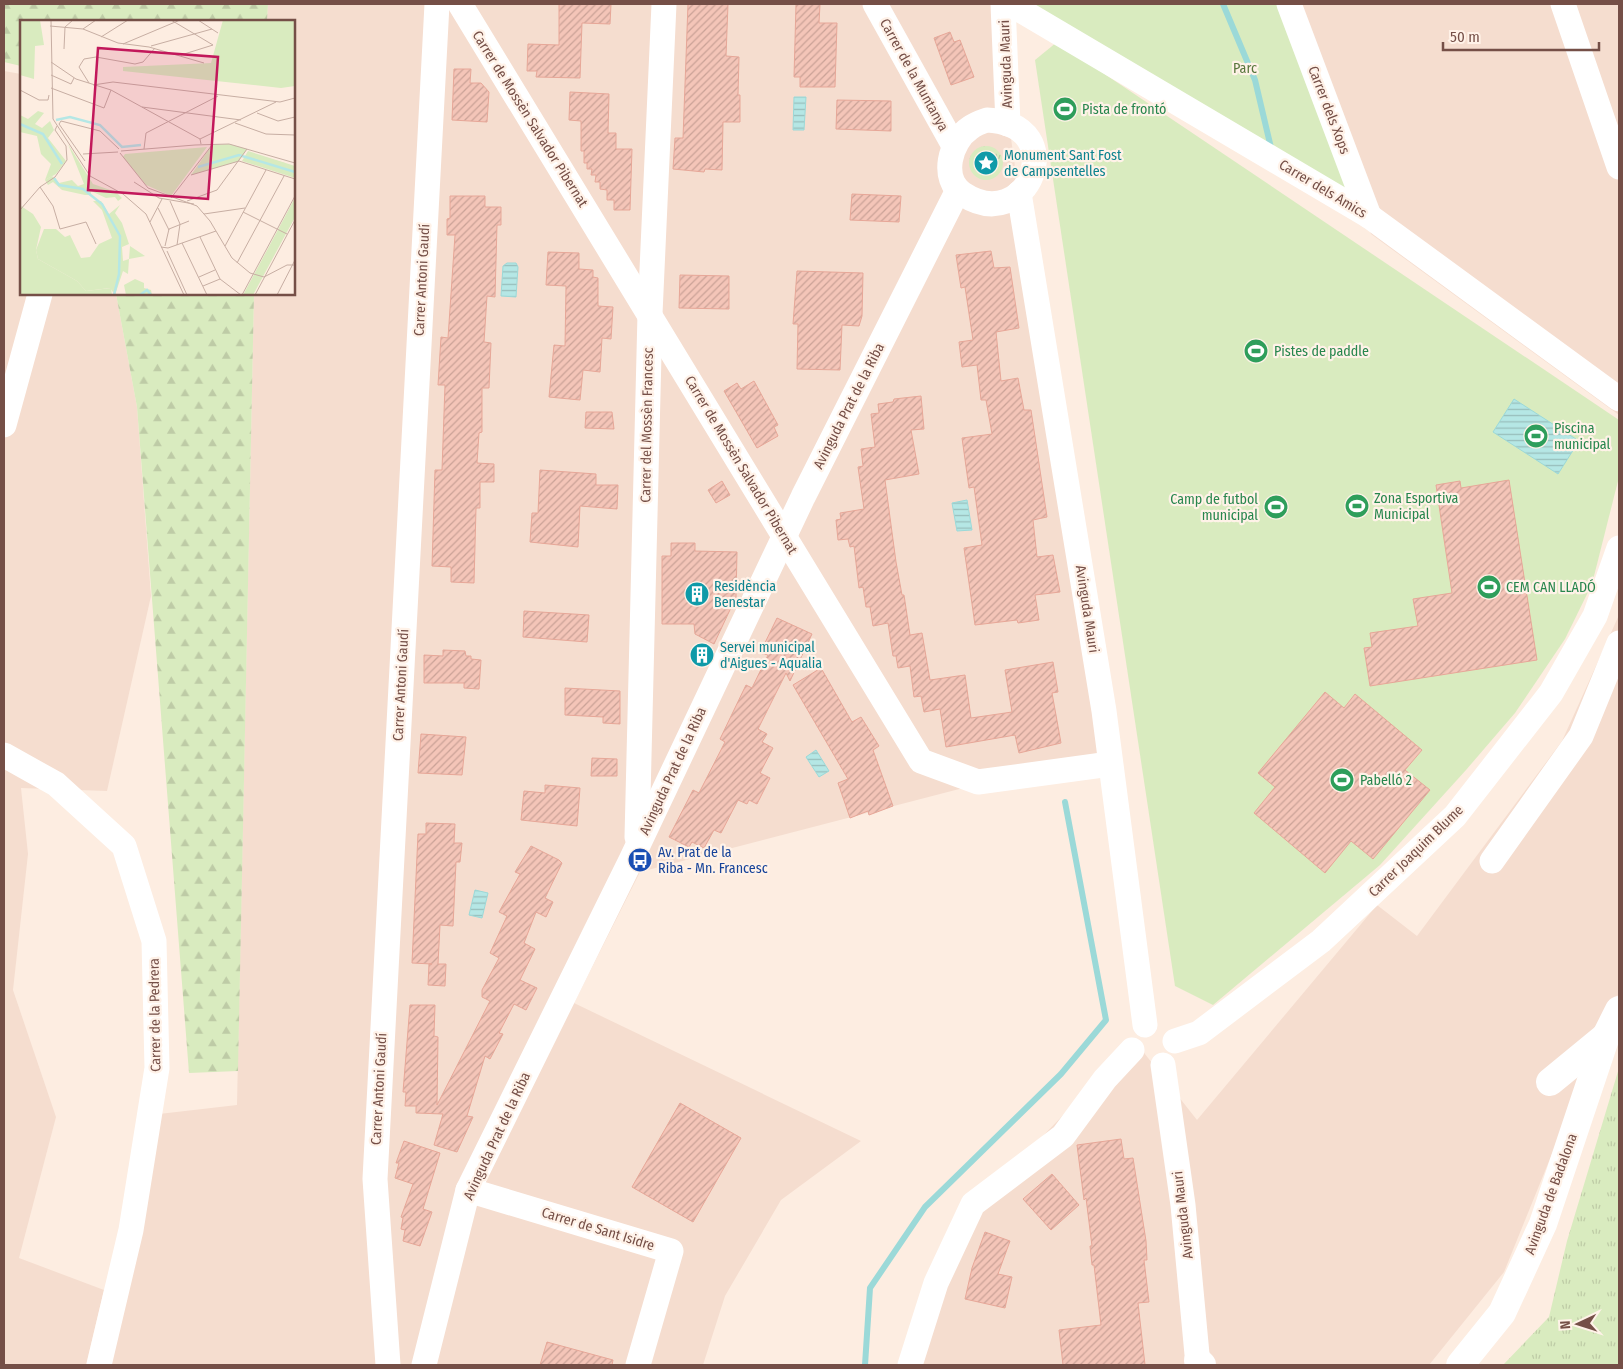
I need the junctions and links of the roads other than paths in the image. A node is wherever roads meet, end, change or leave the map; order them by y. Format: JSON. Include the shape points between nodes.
{"nodes":[{"id":1,"x":437,"y":4,"type":"edge"},
{"id":2,"x":460,"y":4,"type":"edge"},
{"id":3,"x":664,"y":4,"type":"edge"},
{"id":4,"x":875,"y":4,"type":"edge"},
{"id":5,"x":1003,"y":4,"type":"edge"},
{"id":6,"x":1010,"y":4,"type":"edge"},
{"id":7,"x":1289,"y":4,"type":"edge"},
{"id":8,"x":1563,"y":4,"type":"edge"},
{"id":9,"x":1008,"y":124,"type":"junction"},
{"id":10,"x":954,"y":146,"type":"junction"},
{"id":11,"x":1619,"y":167,"type":"edge"},
{"id":12,"x":958,"y":190,"type":"junction"},
{"id":13,"x":1019,"y":193,"type":"junction"},
{"id":14,"x":1369,"y":216,"type":"junction"},
{"id":15,"x":40,"y":295,"type":"edge"},
{"id":16,"x":650,"y":314,"type":"junction"},
{"id":17,"x":1619,"y":399,"type":"edge"},
{"id":18,"x":4,"y":420,"type":"edge"},
{"id":19,"x":784,"y":536,"type":"junction"},
{"id":20,"x":1619,"y":548,"type":"edge"},
{"id":21,"x":1619,"y":643,"type":"edge"},
{"id":22,"x":4,"y":755,"type":"edge"},
{"id":23,"x":1110,"y":764,"type":"junction"},
{"id":24,"x":637,"y":846,"type":"junction"},
{"id":25,"x":1492,"y":861,"type":"dead end"},
{"id":26,"x":1619,"y":1010,"type":"edge"},
{"id":27,"x":1145,"y":1025,"type":"junction"},
{"id":28,"x":1606,"y":1036,"type":"junction"},
{"id":29,"x":1175,"y":1041,"type":"junction"},
{"id":30,"x":1132,"y":1050,"type":"junction"},
{"id":31,"x":1163,"y":1065,"type":"junction"},
{"id":32,"x":1550,"y":1082,"type":"dead end"},
{"id":33,"x":468,"y":1190,"type":"junction"},
{"id":34,"x":1199,"y":1364,"type":"edge"},
{"id":35,"x":99,"y":1365,"type":"edge"},
{"id":36,"x":388,"y":1365,"type":"edge"},
{"id":37,"x":424,"y":1365,"type":"edge"},
{"id":38,"x":638,"y":1365,"type":"edge"},
{"id":39,"x":910,"y":1365,"type":"edge"},
{"id":40,"x":1460,"y":1365,"type":"edge"}],
"edges":[{"from":1,"to":36,"type":"street","name":"Carrer Antoni Gaudí","via":[[374,1179]]},
{"from":2,"to":16,"type":"street","name":"Carrer de Mossèn Salvador Pibernat"},
{"from":3,"to":16,"type":"street","name":"Carrer del Mossèn Francesc"},
{"from":4,"to":10,"type":"street","name":"Carrer de la Muntanya"},
{"from":5,"to":9,"type":"street","name":"Avinguda Mauri"},
{"from":6,"to":14,"type":"street","name":"Carrer dels Amics"},
{"from":7,"to":14,"type":"street","name":"Carrer dels Xops"},
{"from":8,"to":11,"type":"street"},
{"from":9,"to":10,"type":"street","via":[[987,120],[977,124],[969,128]]},
{"from":9,"to":13,"type":"street","via":[[1027,137],[1035,157],[1031,180]]},
{"from":10,"to":12,"type":"street","via":[[950,171]]},
{"from":12,"to":13,"type":"street","via":[[983,202],[998,202]]},
{"from":12,"to":19,"type":"street","name":"Avinguda Prat de la Riba"},
{"from":13,"to":23,"type":"street","name":"Avinguda Mauri"},
{"from":14,"to":17,"type":"street","name":"Carrer dels Amics"},
{"from":15,"to":18,"type":"street"},
{"from":16,"to":19,"type":"street","name":"Carrer de Mossèn Salvador Pibernat"},
{"from":16,"to":24,"type":"street","name":"Carrer del Mossèn Francesc"},
{"from":19,"to":23,"type":"street","name":"Carrer de Mossèn Salvador Pibernat","via":[[921,761],[978,782]]},
{"from":19,"to":24,"type":"street","name":"Avinguda Prat de la Riba"},
{"from":20,"to":29,"type":"street","name":"Carrer Joaquim Blume","via":[[1595,616],[1551,693],[1455,816],[1321,941],[1199,1033]]},
{"from":21,"to":25,"type":"street","via":[[1581,736]]},
{"from":22,"to":35,"type":"street","name":"Carrer de la Pedrera","via":[[56,784],[124,846],[154,941],[157,1068],[130,1230]]},
{"from":23,"to":27,"type":"street","name":"Avinguda Mauri"},
{"from":24,"to":33,"type":"street","name":"Avinguda Prat de la Riba"},
{"from":26,"to":28,"type":"street","name":"Avinguda de Badalona"},
{"from":27,"to":29,"type":"street","via":[[1164,1026]]},
{"from":27,"to":30,"type":"street","via":[[1134,1035]]},
{"from":28,"to":32,"type":"street"},
{"from":28,"to":40,"type":"street","name":"Avinguda de Badalona","via":[[1543,1224],[1502,1313]]},
{"from":29,"to":31,"type":"street","via":[[1173,1055]]},
{"from":30,"to":31,"type":"street","via":[[1144,1065]]},
{"from":30,"to":39,"type":"street","via":[[1063,1136],[973,1204],[936,1283]]},
{"from":31,"to":34,"type":"street","name":"Avinguda Mauri","via":[[1183,1205]]},
{"from":33,"to":37,"type":"street","name":"Avinguda Prat de la Riba"},
{"from":33,"to":38,"type":"street","name":"Carrer de Sant Isidre","via":[[672,1251]]}]}
